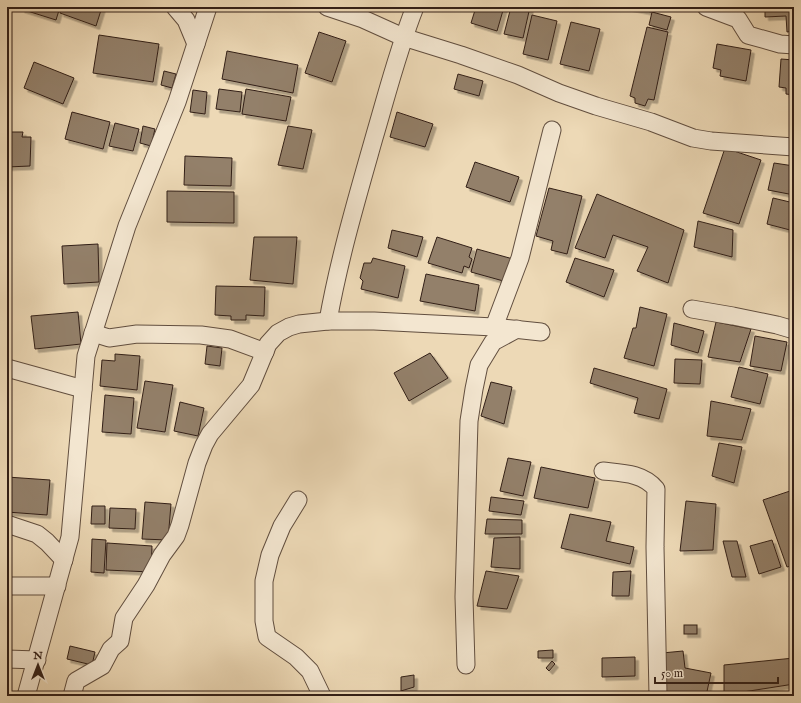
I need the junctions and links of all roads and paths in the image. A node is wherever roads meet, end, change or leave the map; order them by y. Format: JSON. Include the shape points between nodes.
{"nodes":[{"id":1,"x":175,"y":7,"type":"edge"},
{"id":2,"x":208,"y":7,"type":"edge"},
{"id":3,"x":327,"y":7,"type":"edge"},
{"id":4,"x":415,"y":7,"type":"edge"},
{"id":5,"x":706,"y":7,"type":"edge"},
{"id":6,"x":403,"y":37,"type":"junction"},
{"id":7,"x":196,"y":44,"type":"junction"},
{"id":8,"x":794,"y":45,"type":"edge"},
{"id":9,"x":552,"y":130,"type":"dead end"},
{"id":10,"x":794,"y":147,"type":"edge"},
{"id":11,"x":692,"y":309,"type":"dead end"},
{"id":12,"x":328,"y":321,"type":"junction"},
{"id":13,"x":494,"y":327,"type":"junction"},
{"id":14,"x":517,"y":329,"type":"junction"},
{"id":15,"x":794,"y":330,"type":"edge"},
{"id":16,"x":541,"y":332,"type":"dead end"},
{"id":17,"x":93,"y":333,"type":"junction"},
{"id":18,"x":265,"y":352,"type":"junction"},
{"id":19,"x":7,"y":368,"type":"edge"},
{"id":20,"x":83,"y":389,"type":"junction"},
{"id":21,"x":603,"y":471,"type":"dead end"},
{"id":22,"x":298,"y":500,"type":"dead end"},
{"id":23,"x":7,"y":524,"type":"edge"},
{"id":24,"x":64,"y":560,"type":"junction"},
{"id":25,"x":7,"y":586,"type":"edge"},
{"id":26,"x":57,"y":586,"type":"junction"},
{"id":27,"x":7,"y":659,"type":"edge"},
{"id":28,"x":37,"y":660,"type":"junction"},
{"id":29,"x":466,"y":665,"type":"dead end"},
{"id":30,"x":26,"y":696,"type":"edge"},
{"id":31,"x":72,"y":696,"type":"edge"},
{"id":32,"x":322,"y":696,"type":"edge"},
{"id":33,"x":658,"y":696,"type":"edge"}],
"edges":[{"from":1,"to":7,"type":"street","via":[[186,20]]},
{"from":2,"to":7,"type":"street"},
{"from":3,"to":6,"type":"street","via":[[363,19]]},
{"from":4,"to":6,"type":"street"},
{"from":5,"to":8,"type":"street","via":[[738,19],[748,35]]},
{"from":6,"to":10,"type":"street","via":[[461,55],[559,93],[693,138]]},
{"from":6,"to":12,"type":"street","via":[[335,281]]},
{"from":7,"to":17,"type":"street","via":[[177,102],[127,226]]},
{"from":9,"to":13,"type":"street","via":[[520,258]]},
{"from":11,"to":15,"type":"street"},
{"from":12,"to":13,"type":"street"},
{"from":12,"to":18,"type":"street","via":[[289,327],[278,333],[268,344]]},
{"from":13,"to":14,"type":"street"},
{"from":14,"to":16,"type":"street"},
{"from":14,"to":29,"type":"street","via":[[493,342],[480,365],[469,421],[464,597]]},
{"from":17,"to":18,"type":"street","via":[[110,338],[137,334],[201,335],[230,339]]},
{"from":17,"to":20,"type":"street","via":[[86,356]]},
{"from":18,"to":31,"type":"street","via":[[251,385],[210,434],[204,445],[176,536],[124,618],[120,641],[111,649],[102,666],[76,681]]},
{"from":19,"to":20,"type":"street"},
{"from":20,"to":24,"type":"street","via":[[70,537]]},
{"from":21,"to":33,"type":"street","via":[[639,477],[647,480],[656,489]]},
{"from":22,"to":32,"type":"street","via":[[282,526],[270,555],[264,581],[264,621],[267,637],[296,657],[310,671]]},
{"from":23,"to":24,"type":"street","via":[[37,534]]},
{"from":24,"to":26,"type":"street"},
{"from":25,"to":26,"type":"street"},
{"from":26,"to":28,"type":"street"},
{"from":27,"to":28,"type":"street"},
{"from":28,"to":30,"type":"street"}]}
